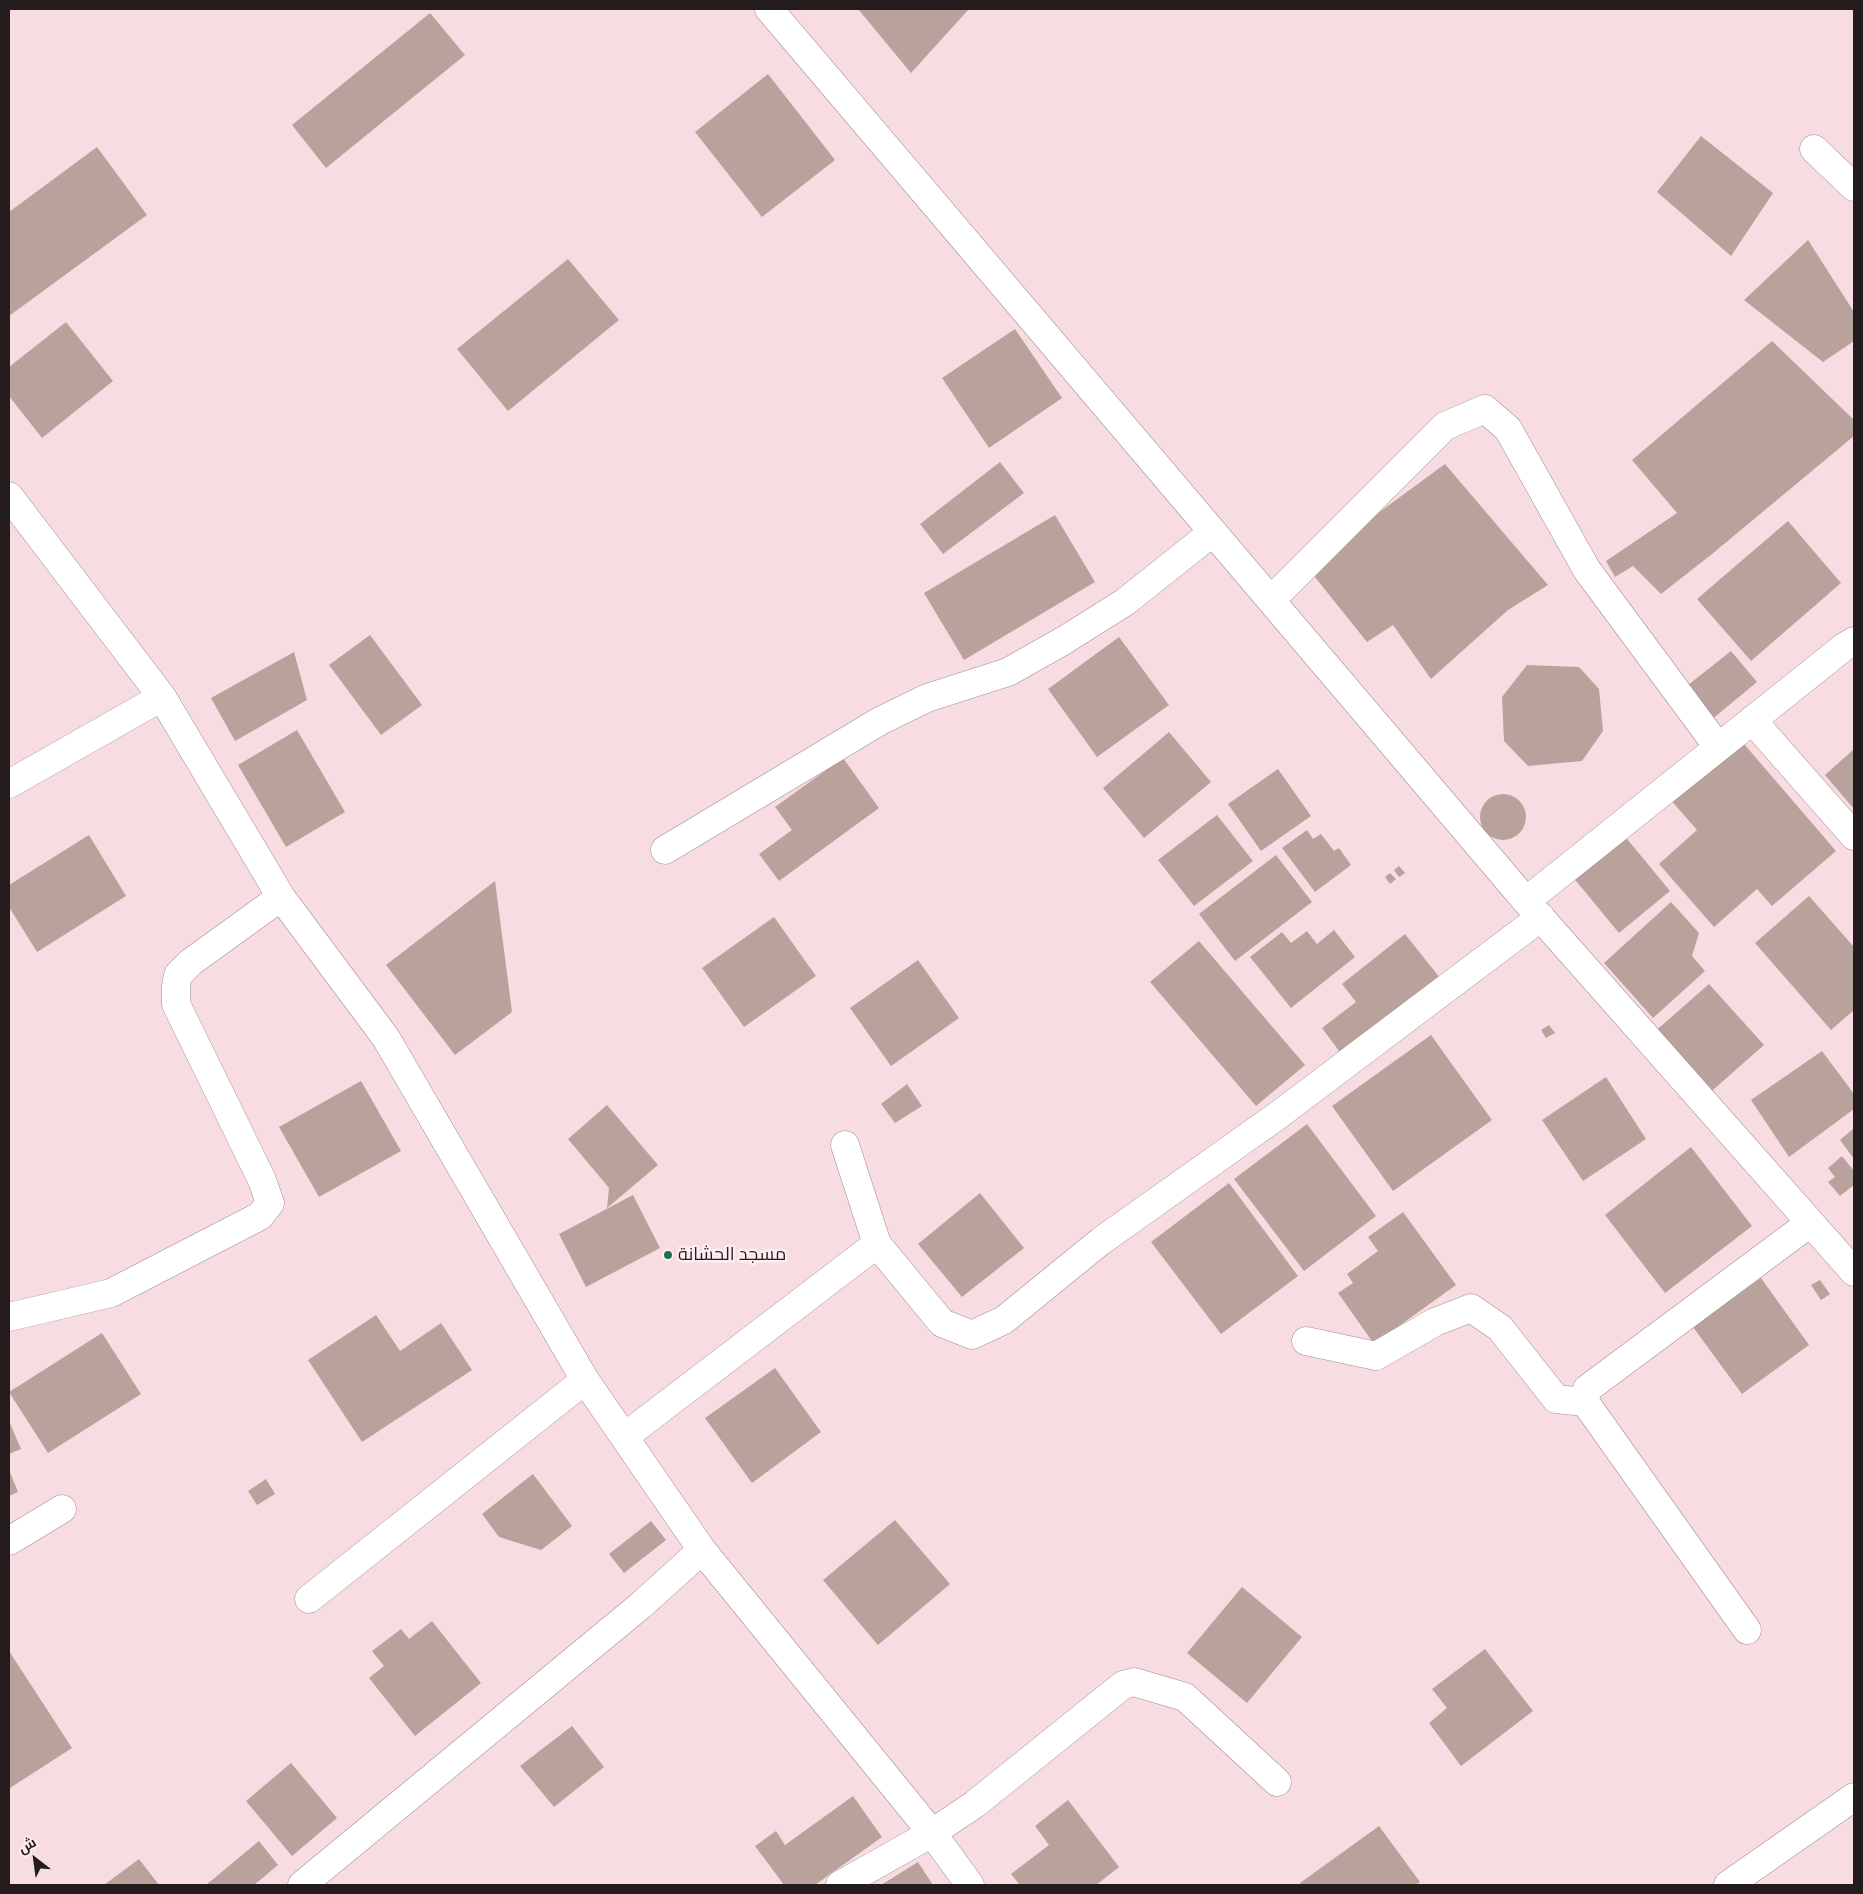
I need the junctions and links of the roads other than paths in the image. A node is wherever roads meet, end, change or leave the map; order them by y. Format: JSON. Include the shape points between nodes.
{"nodes":[{"id":1,"x":769,"y":9,"type":"edge"},
{"id":2,"x":1814,"y":149,"type":"dead end"},
{"id":3,"x":1854,"y":187,"type":"edge"},
{"id":4,"x":9,"y":496,"type":"edge"},
{"id":5,"x":1213,"y":532,"type":"junction"},
{"id":6,"x":1271,"y":600,"type":"junction"},
{"id":7,"x":1854,"y":640,"type":"edge"},
{"id":8,"x":162,"y":696,"type":"junction"},
{"id":9,"x":1752,"y":720,"type":"junction"},
{"id":10,"x":1718,"y":748,"type":"junction"},
{"id":11,"x":9,"y":784,"type":"edge"},
{"id":12,"x":1854,"y":836,"type":"edge"},
{"id":13,"x":665,"y":850,"type":"dead end"},
{"id":14,"x":281,"y":896,"type":"junction"},
{"id":15,"x":1533,"y":909,"type":"junction"},
{"id":16,"x":845,"y":1145,"type":"dead end"},
{"id":17,"x":1810,"y":1223,"type":"junction"},
{"id":18,"x":877,"y":1244,"type":"junction"},
{"id":19,"x":1854,"y":1272,"type":"edge"},
{"id":20,"x":9,"y":1317,"type":"edge"},
{"id":21,"x":1306,"y":1341,"type":"dead end"},
{"id":22,"x":586,"y":1380,"type":"junction"},
{"id":23,"x":1585,"y":1402,"type":"junction"},
{"id":24,"x":624,"y":1437,"type":"junction"},
{"id":25,"x":62,"y":1509,"type":"dead end"},
{"id":26,"x":9,"y":1541,"type":"edge"},
{"id":27,"x":702,"y":1550,"type":"junction"},
{"id":28,"x":310,"y":1599,"type":"dead end"},
{"id":29,"x":1747,"y":1630,"type":"dead end"},
{"id":30,"x":1277,"y":1782,"type":"dead end"},
{"id":31,"x":1854,"y":1797,"type":"edge"},
{"id":32,"x":932,"y":1833,"type":"junction"},
{"id":33,"x":302,"y":1885,"type":"edge"},
{"id":34,"x":840,"y":1885,"type":"edge"},
{"id":35,"x":970,"y":1885,"type":"edge"},
{"id":36,"x":1728,"y":1885,"type":"edge"}],
"edges":[{"from":1,"to":5,"type":"street"},
{"from":2,"to":3,"type":"street"},
{"from":4,"to":8,"type":"street"},
{"from":5,"to":6,"type":"street"},
{"from":5,"to":13,"type":"street","via":[[1125,602],[1063,641],[1008,672],[928,698],[880,722]]},
{"from":6,"to":10,"type":"street","via":[[1445,426],[1485,409],[1508,428],[1587,570]]},
{"from":6,"to":15,"type":"street"},
{"from":7,"to":9,"type":"street"},
{"from":8,"to":11,"type":"street"},
{"from":8,"to":14,"type":"street"},
{"from":9,"to":10,"type":"street"},
{"from":9,"to":12,"type":"street"},
{"from":10,"to":15,"type":"street"},
{"from":14,"to":20,"type":"street","via":[[191,962],[178,975],[176,986],[176,1004],[262,1180],[270,1203],[260,1216],[111,1293]]},
{"from":14,"to":22,"type":"street","via":[[386,1038]]},
{"from":15,"to":17,"type":"street"},
{"from":15,"to":18,"type":"street","via":[[1277,1116],[1101,1241],[1004,1320],[972,1335],[942,1323]]},
{"from":16,"to":18,"type":"street"},
{"from":17,"to":19,"type":"street"},
{"from":17,"to":23,"type":"street","via":[[1587,1389]]},
{"from":18,"to":24,"type":"street"},
{"from":21,"to":23,"type":"street","via":[[1376,1356],[1435,1322],[1471,1308],[1500,1328],[1556,1399]]},
{"from":22,"to":24,"type":"street"},
{"from":22,"to":28,"type":"street"},
{"from":23,"to":29,"type":"street"},
{"from":24,"to":27,"type":"street"},
{"from":25,"to":26,"type":"street"},
{"from":27,"to":32,"type":"street"},
{"from":27,"to":33,"type":"street","via":[[640,1606]]},
{"from":30,"to":32,"type":"street","via":[[1185,1697],[1134,1682],[1123,1685],[974,1804]]},
{"from":31,"to":36,"type":"street"},
{"from":32,"to":34,"type":"street"},
{"from":32,"to":35,"type":"street"}]}
